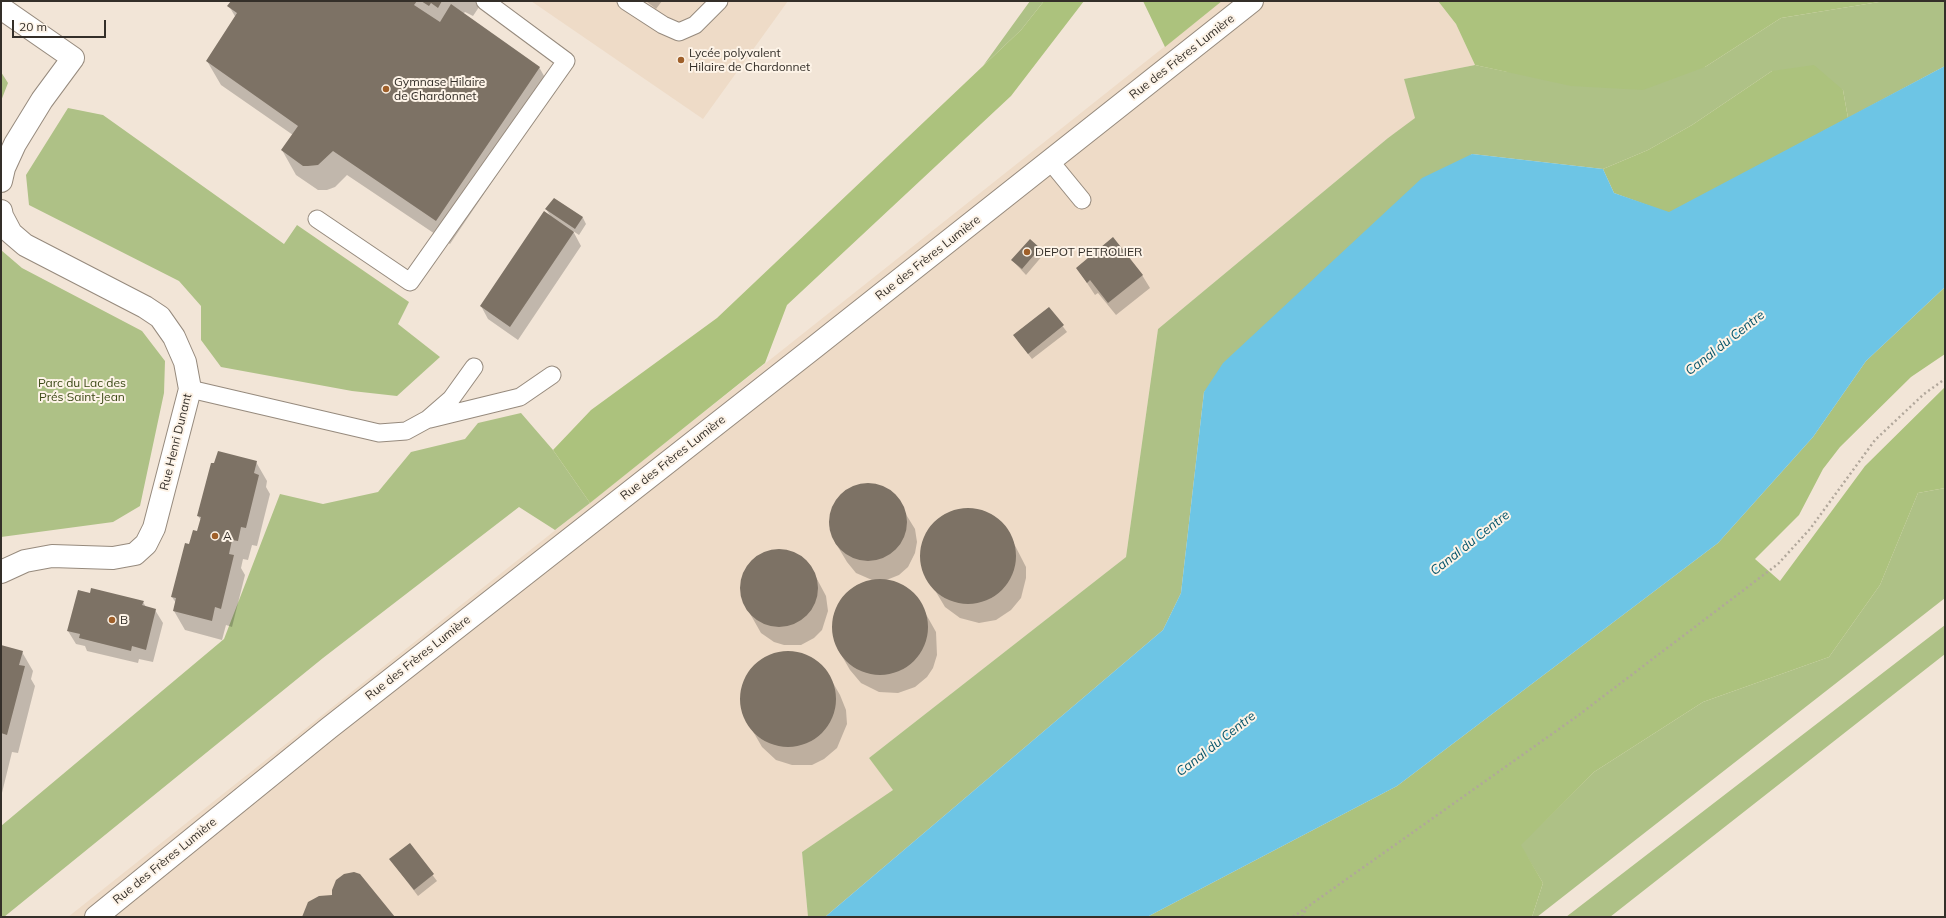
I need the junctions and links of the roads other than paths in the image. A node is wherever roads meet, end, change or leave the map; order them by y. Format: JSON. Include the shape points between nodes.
{"nodes":[{"id":1,"x":485,"y":1,"type":"edge"},
{"id":2,"x":626,"y":1,"type":"edge"},
{"id":3,"x":719,"y":1,"type":"edge"},
{"id":4,"x":1252,"y":1,"type":"edge"},
{"id":5,"x":1,"y":8,"type":"edge"},
{"id":6,"x":1050,"y":162,"type":"junction"},
{"id":7,"x":1,"y":181,"type":"edge"},
{"id":8,"x":1082,"y":200,"type":"dead end"},
{"id":9,"x":1,"y":211,"type":"edge"},
{"id":10,"x":317,"y":219,"type":"dead end"},
{"id":11,"x":474,"y":367,"type":"dead end"},
{"id":12,"x":552,"y":375,"type":"dead end"},
{"id":13,"x":190,"y":390,"type":"junction"},
{"id":14,"x":428,"y":419,"type":"junction"},
{"id":15,"x":1,"y":572,"type":"edge"},
{"id":16,"x":96,"y":917,"type":"edge"}],
"edges":[{"from":1,"to":10,"type":"lane","via":[[566,61],[410,282]]},
{"from":2,"to":3,"type":"lane","via":[[662,25],[679,32],[695,26]]},
{"from":4,"to":6,"type":"street","name":"Rue des Frères Lumière"},
{"from":5,"to":7,"type":"street","via":[[73,58],[42,100],[15,144]]},
{"from":6,"to":8,"type":"lane"},
{"from":6,"to":16,"type":"street","name":"Rue des Frères Lumière","via":[[329,728]]},
{"from":9,"to":13,"type":"street","name":"Rue Henri Dunant","via":[[11,233],[25,245],[160,317],[174,336],[185,362]]},
{"from":11,"to":14,"type":"lane","via":[[451,399]]},
{"from":12,"to":14,"type":"lane","via":[[520,397]]},
{"from":13,"to":14,"type":"lane","via":[[379,433],[406,430]]},
{"from":13,"to":15,"type":"street","name":"Rue Henri Dunant","via":[[154,528],[146,544],[135,554],[113,558],[52,556],[25,561]]}]}
